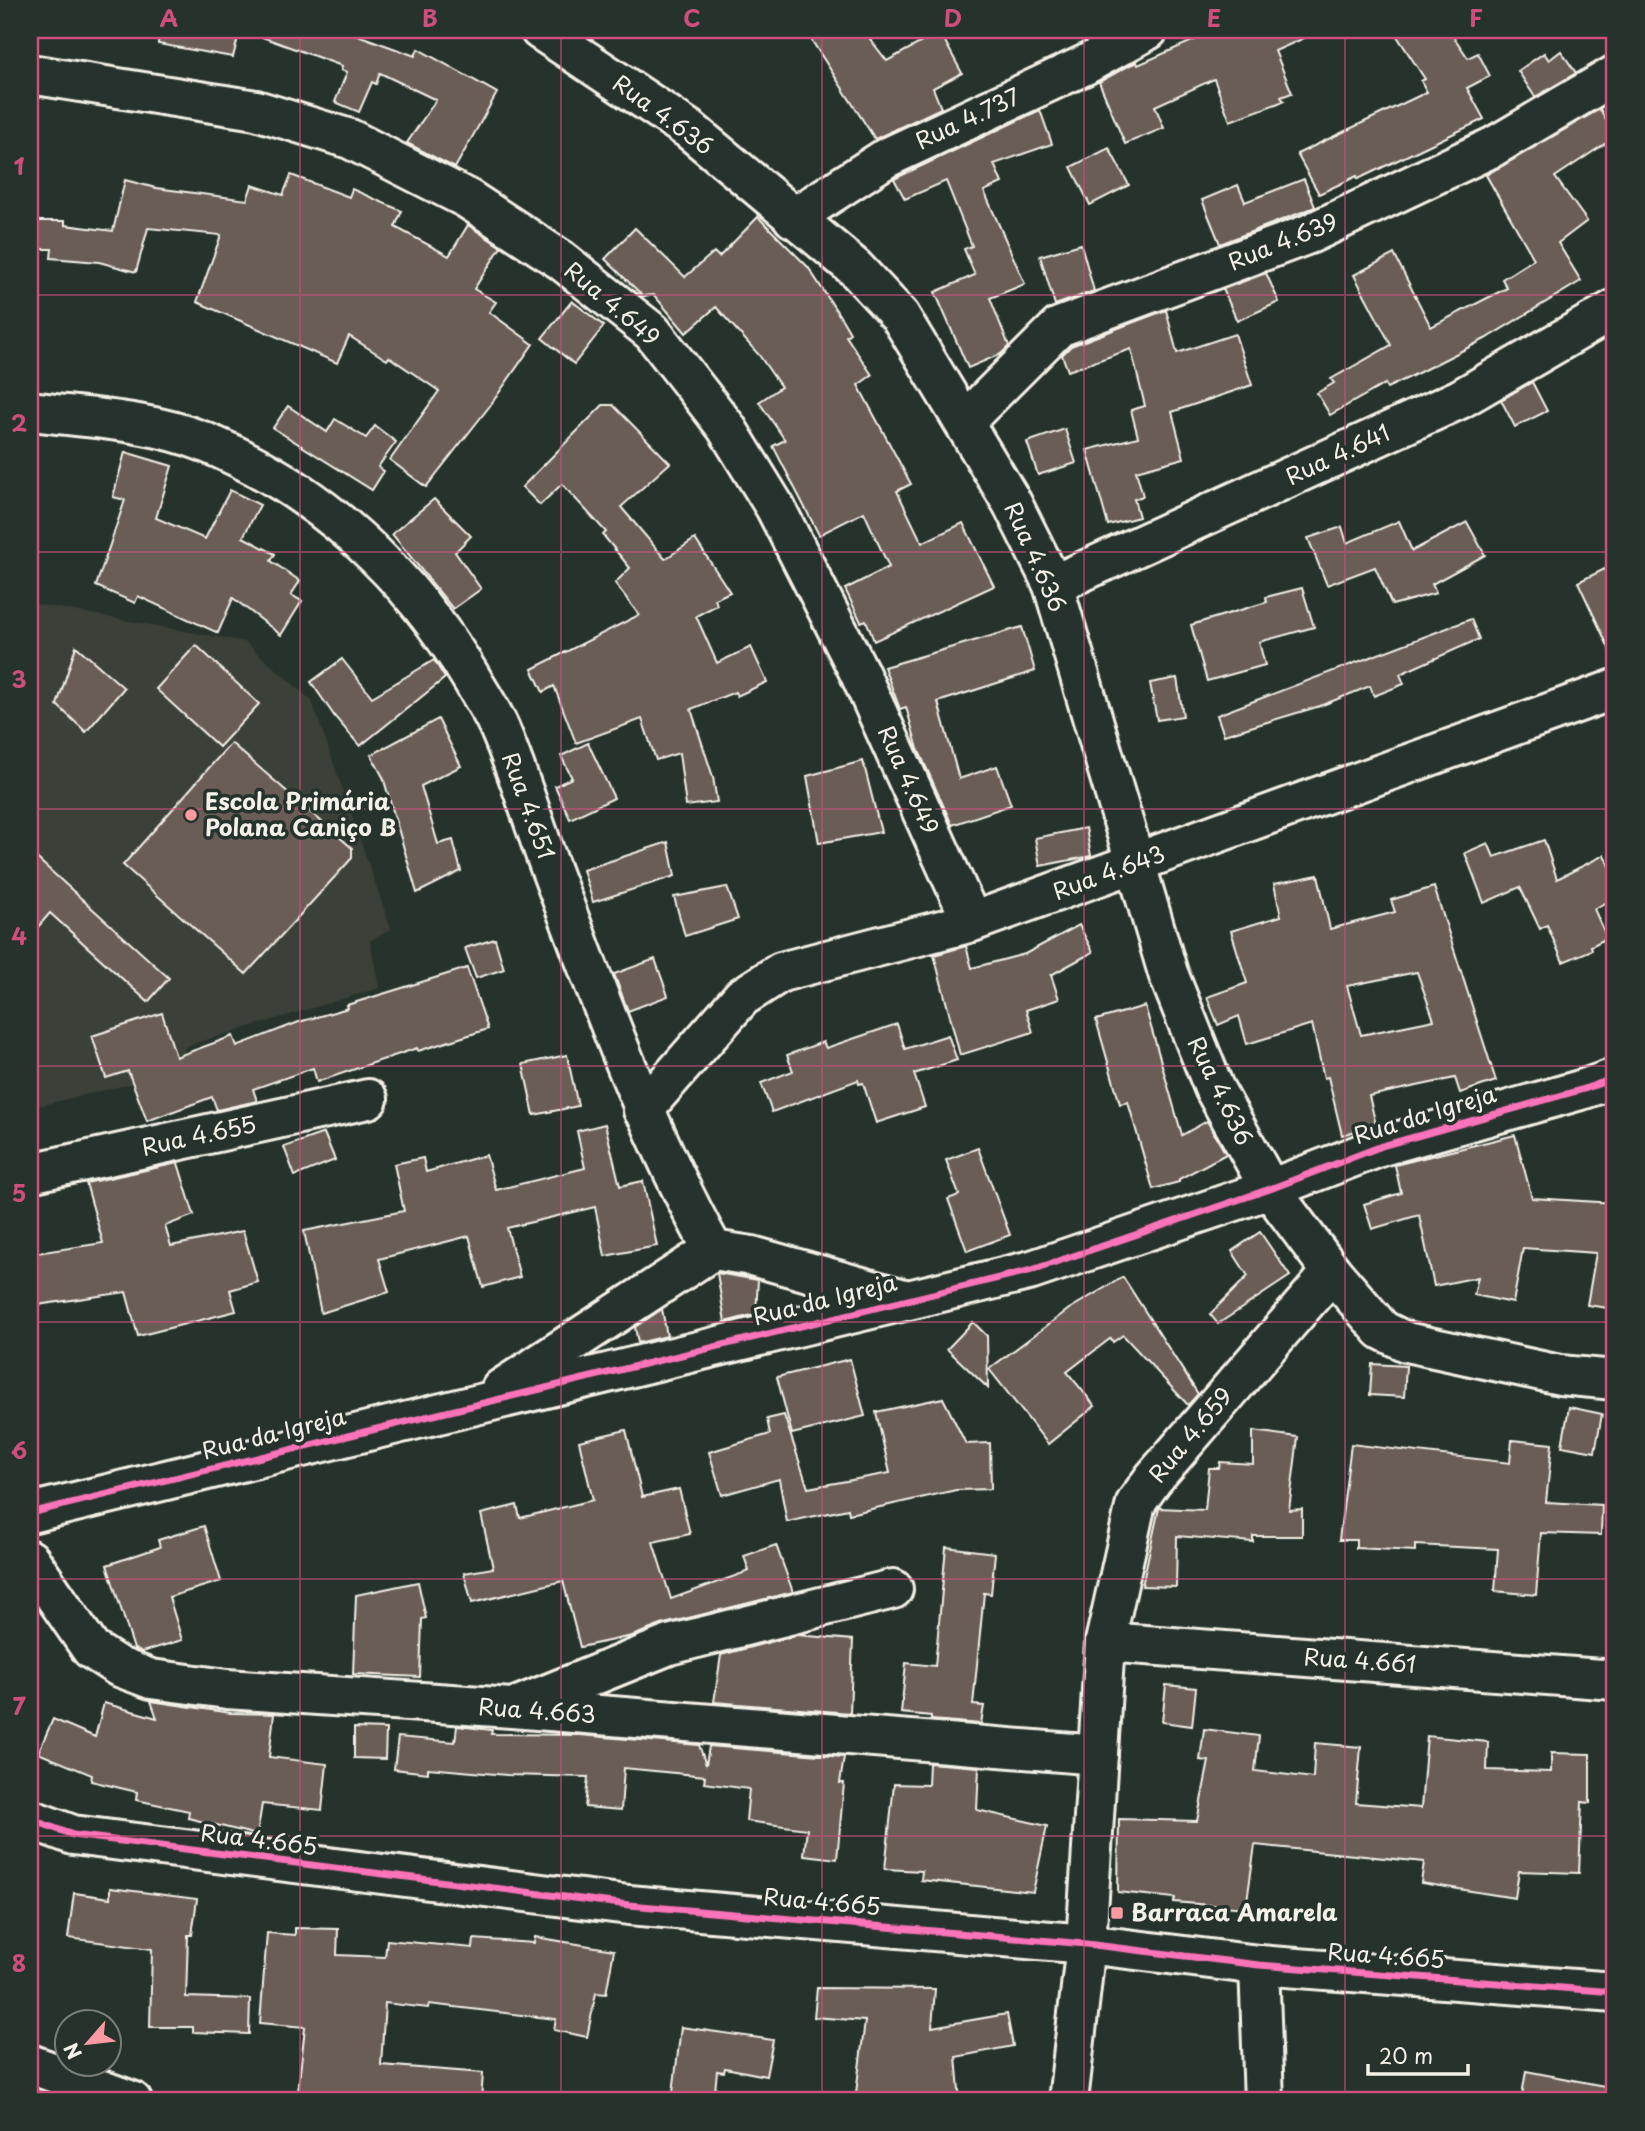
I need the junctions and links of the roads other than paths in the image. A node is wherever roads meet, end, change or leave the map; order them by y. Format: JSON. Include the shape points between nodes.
{"nodes":[{"id":1,"x":540,"y":30,"type":"edge"},
{"id":2,"x":1148,"y":30,"type":"edge"},
{"id":3,"x":30,"y":74,"type":"edge"},
{"id":4,"x":1615,"y":75,"type":"edge"},
{"id":5,"x":793,"y":218,"type":"junction"},
{"id":6,"x":1615,"y":309,"type":"edge"},
{"id":7,"x":30,"y":411,"type":"edge"},
{"id":8,"x":965,"y":421,"type":"junction"},
{"id":9,"x":1053,"y":585,"type":"junction"},
{"id":10,"x":1615,"y":689,"type":"edge"},
{"id":11,"x":1136,"y":864,"type":"junction"},
{"id":12,"x":972,"y":922,"type":"junction"},
{"id":13,"x":1615,"y":1078,"type":"edge"},
{"id":14,"x":368,"y":1099,"type":"dead end"},
{"id":15,"x":643,"y":1110,"type":"junction"},
{"id":16,"x":30,"y":1173,"type":"edge"},
{"id":17,"x":1270,"y":1189,"type":"junction"},
{"id":18,"x":713,"y":1250,"type":"junction"},
{"id":19,"x":1332,"y":1272,"type":"junction"},
{"id":20,"x":906,"y":1300,"type":"junction"},
{"id":21,"x":1615,"y":1380,"type":"edge"},
{"id":22,"x":479,"y":1404,"type":"junction"},
{"id":23,"x":30,"y":1513,"type":"edge"},
{"id":24,"x":30,"y":1560,"type":"edge"},
{"id":25,"x":893,"y":1589,"type":"dead end"},
{"id":26,"x":1105,"y":1642,"type":"junction"},
{"id":27,"x":1615,"y":1680,"type":"edge"},
{"id":28,"x":512,"y":1708,"type":"junction"},
{"id":29,"x":1098,"y":1755,"type":"junction"},
{"id":30,"x":30,"y":1819,"type":"edge"},
{"id":31,"x":1086,"y":1944,"type":"junction"},
{"id":32,"x":1259,"y":1965,"type":"junction"},
{"id":33,"x":1615,"y":1992,"type":"edge"},
{"id":34,"x":30,"y":2064,"type":"edge"},
{"id":35,"x":132,"y":2101,"type":"edge"},
{"id":36,"x":1068,"y":2101,"type":"edge"},
{"id":37,"x":1264,"y":2101,"type":"edge"}],
"edges":[{"from":1,"to":5,"type":"street","name":"Rua 4.636","via":[[690,130]]},
{"from":2,"to":5,"type":"street","name":"Rua 4.737","via":[[1085,65],[886,158]]},
{"from":3,"to":12,"type":"street","name":"Rua 4.649","via":[[256,110],[350,139],[468,199],[561,260],[652,332],[726,427],[775,507],[859,672]]},
{"from":4,"to":8,"type":"street","name":"Rua 4.639","via":[[1493,147],[1309,234],[1059,327]]},
{"from":5,"to":8,"type":"street","name":"Rua 4.636","via":[[855,268],[900,316]]},
{"from":6,"to":9,"type":"street","name":"Rua 4.641","via":[[1460,399]]},
{"from":7,"to":15,"type":"street","name":"Rua 4.651","via":[[135,425],[201,441],[285,484],[348,528],[416,597],[456,651],[500,729]]},
{"from":8,"to":9,"type":"street","name":"Rua 4.636"},
{"from":9,"to":11,"type":"street","name":"Rua 4.636"},
{"from":10,"to":11,"type":"street","name":"Rua 4.643"},
{"from":11,"to":12,"type":"street","name":"Rua 4.643"},
{"from":11,"to":17,"type":"street","name":"Rua 4.636","via":[[1168,973],[1214,1088]]},
{"from":12,"to":15,"type":"street","name":"Rua 4.643","via":[[782,972],[742,997]]},
{"from":13,"to":17,"type":"street","name":"Rua da Igreja","via":[[1382,1146]]},
{"from":14,"to":16,"type":"street","name":"Rua 4.655"},
{"from":15,"to":18,"type":"street","name":"Rua 4.651"},
{"from":17,"to":19,"type":"street","name":"Rua 4.636"},
{"from":17,"to":20,"type":"street","name":"Rua da Igreja","via":[[1032,1270]]},
{"from":18,"to":20,"type":"street","via":[[752,1256]]},
{"from":18,"to":22,"type":"street"},
{"from":19,"to":21,"type":"street","via":[[1382,1330],[1406,1342],[1560,1375]]},
{"from":19,"to":26,"type":"street","name":"Rua 4.659","via":[[1136,1503]]},
{"from":20,"to":22,"type":"street","name":"Rua da Igreja"},
{"from":22,"to":23,"type":"street","name":"Rua da Igreja"},
{"from":24,"to":28,"type":"street","name":"Rua 4.663","via":[[90,1649],[119,1668],[151,1679],[227,1689]]},
{"from":25,"to":28,"type":"street","via":[[669,1646]]},
{"from":26,"to":27,"type":"street","name":"Rua 4.661"},
{"from":26,"to":29,"type":"street","name":"Rua 4.659"},
{"from":28,"to":29,"type":"street","name":"Rua 4.663"},
{"from":29,"to":31,"type":"street","name":"Rua 4.659"},
{"from":30,"to":31,"type":"street","name":"Rua 4.665","via":[[74,1835],[629,1905]]},
{"from":31,"to":32,"type":"street","name":"Rua 4.665"},
{"from":31,"to":36,"type":"street","name":"Rua 4.659"},
{"from":32,"to":33,"type":"street","name":"Rua 4.665"},
{"from":32,"to":37,"type":"street"},
{"from":34,"to":35,"type":"street"}]}
